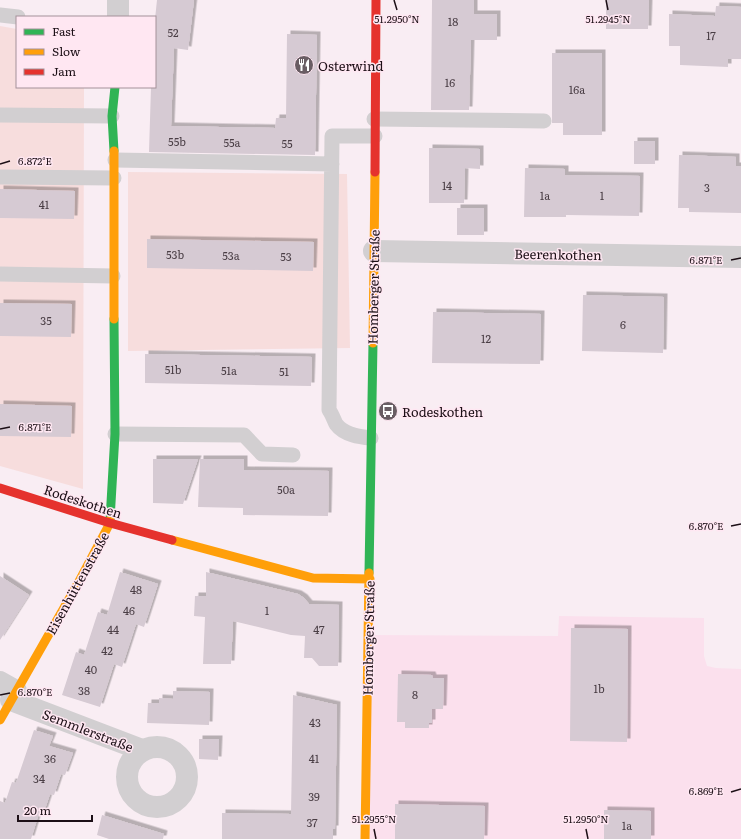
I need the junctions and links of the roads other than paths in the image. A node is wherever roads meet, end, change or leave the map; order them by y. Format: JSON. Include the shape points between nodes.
{"nodes":[{"id":1,"x":118,"y":0,"type":"edge"},
{"id":2,"x":376,"y":0,"type":"edge"},
{"id":3,"x":0,"y":15,"type":"edge"},
{"id":4,"x":118,"y":16,"type":"edge"},
{"id":5,"x":16,"y":17,"type":"edge"},
{"id":6,"x":114,"y":88,"type":"edge"},
{"id":7,"x":0,"y":115,"type":"edge"},
{"id":8,"x":112,"y":116,"type":"junction"},
{"id":9,"x":374,"y":119,"type":"junction"},
{"id":10,"x":544,"y":121,"type":"dead end"},
{"id":11,"x":374,"y":136,"type":"junction"},
{"id":12,"x":115,"y":160,"type":"junction"},
{"id":13,"x":332,"y":164,"type":"junction"},
{"id":14,"x":0,"y":178,"type":"edge"},
{"id":15,"x":114,"y":178,"type":"junction"},
{"id":16,"x":374,"y":251,"type":"junction"},
{"id":17,"x":741,"y":257,"type":"edge"},
{"id":18,"x":0,"y":274,"type":"edge"},
{"id":19,"x":113,"y":276,"type":"junction"},
{"id":20,"x":115,"y":434,"type":"junction"},
{"id":21,"x":371,"y":438,"type":"junction"},
{"id":22,"x":293,"y":455,"type":"dead end"},
{"id":23,"x":0,"y":488,"type":"edge"},
{"id":24,"x":110,"y":523,"type":"junction"},
{"id":25,"x":370,"y":579,"type":"junction"},
{"id":26,"x":9,"y":691,"type":"edge"},
{"id":27,"x":0,"y":720,"type":"edge"},
{"id":28,"x":142,"y":750,"type":"dead end"},
{"id":29,"x":365,"y":839,"type":"edge"}],
"edges":[{"from":1,"to":4,"type":"street"},
{"from":2,"to":9,"type":"street","name":"Homberger Straße"},
{"from":3,"to":5,"type":"lane"},
{"from":6,"to":8,"type":"street","name":"Eisenhüttenstraße"},
{"from":7,"to":8,"type":"lane"},
{"from":8,"to":12,"type":"street","name":"Eisenhüttenstraße"},
{"from":9,"to":10,"type":"lane"},
{"from":9,"to":11,"type":"street","name":"Homberger Straße"},
{"from":11,"to":13,"type":"lane","via":[[332,136]]},
{"from":11,"to":16,"type":"street","name":"Homberger Straße"},
{"from":12,"to":13,"type":"lane"},
{"from":12,"to":15,"type":"street","name":"Eisenhüttenstraße"},
{"from":13,"to":21,"type":"lane","via":[[329,410],[337,425],[350,434]]},
{"from":14,"to":15,"type":"lane"},
{"from":15,"to":19,"type":"street","name":"Eisenhüttenstraße"},
{"from":16,"to":17,"type":"street","name":"Beerenkothen"},
{"from":16,"to":21,"type":"street","name":"Homberger Straße"},
{"from":18,"to":19,"type":"lane"},
{"from":19,"to":20,"type":"street","name":"Eisenhüttenstraße"},
{"from":20,"to":22,"type":"lane","via":[[244,435],[262,454]]},
{"from":20,"to":24,"type":"street","name":"Eisenhüttenstraße"},
{"from":21,"to":25,"type":"street","name":"Homberger Straße"},
{"from":23,"to":24,"type":"street","name":"Rodeskothen"},
{"from":24,"to":25,"type":"street","name":"Rodeskothen","via":[[313,578]]},
{"from":24,"to":26,"type":"street","name":"Eisenhüttenstraße","via":[[77,585]]},
{"from":25,"to":29,"type":"street","name":"Homberger Straße"},
{"from":26,"to":27,"type":"street","name":"Eisenhüttenstraße"},
{"from":26,"to":28,"type":"street","name":"Semmlerstraße"}]}
